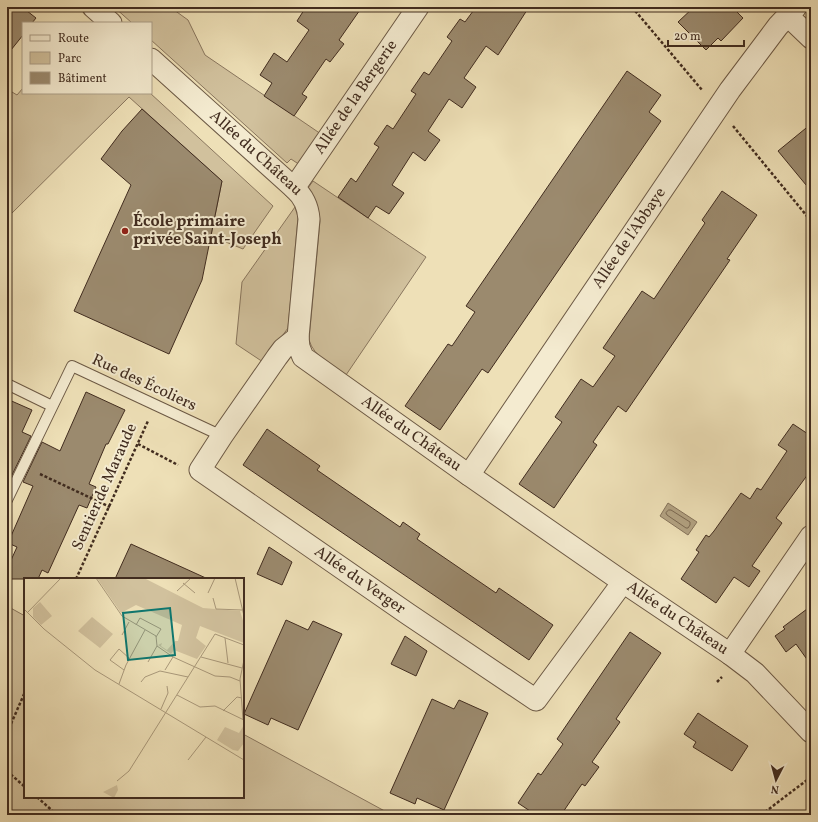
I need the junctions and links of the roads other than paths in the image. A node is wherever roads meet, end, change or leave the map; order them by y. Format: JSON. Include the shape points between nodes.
{"nodes":[{"id":1,"x":93,"y":7,"type":"edge"},
{"id":2,"x":418,"y":7,"type":"edge"},
{"id":3,"x":792,"y":11,"type":"edge"},
{"id":4,"x":110,"y":22,"type":"edge"},
{"id":5,"x":811,"y":38,"type":"edge"},
{"id":6,"x":152,"y":60,"type":"edge"},
{"id":7,"x":294,"y":188,"type":"junction"},
{"id":8,"x":298,"y":337,"type":"junction"},
{"id":9,"x":7,"y":384,"type":"edge"},
{"id":10,"x":52,"y":406,"type":"junction"},
{"id":11,"x":222,"y":436,"type":"junction"},
{"id":12,"x":469,"y":475,"type":"junction"},
{"id":13,"x":7,"y":500,"type":"edge"},
{"id":14,"x":811,"y":536,"type":"edge"},
{"id":15,"x":623,"y":582,"type":"junction"},
{"id":16,"x":730,"y":654,"type":"junction"},
{"id":17,"x":811,"y":732,"type":"edge"}],
"edges":[{"from":1,"to":4,"type":"street"},
{"from":2,"to":7,"type":"street","name":"Allée de la Bergerie"},
{"from":3,"to":5,"type":"street"},
{"from":3,"to":12,"type":"street","name":"Allée de l'Abbaye","via":[[718,108]]},
{"from":6,"to":7,"type":"street","name":"Allée du Château"},
{"from":7,"to":8,"type":"street","name":"Allée du Château","via":[[305,200],[309,212]]},
{"from":8,"to":11,"type":"street","via":[[283,349]]},
{"from":8,"to":12,"type":"street","name":"Allée du Château","via":[[303,357]]},
{"from":9,"to":10,"type":"lane"},
{"from":10,"to":11,"type":"lane","name":"Rue des Écoliers","via":[[72,366]]},
{"from":10,"to":13,"type":"lane","name":"Rue des Écoliers"},
{"from":11,"to":15,"type":"street","name":"Allée du Verger","via":[[200,470],[536,700]]},
{"from":12,"to":15,"type":"street","name":"Allée du Château"},
{"from":14,"to":16,"type":"street"},
{"from":15,"to":16,"type":"street","name":"Allée du Château"},
{"from":16,"to":17,"type":"street","name":"Allée du Château","via":[[755,673]]}]}
